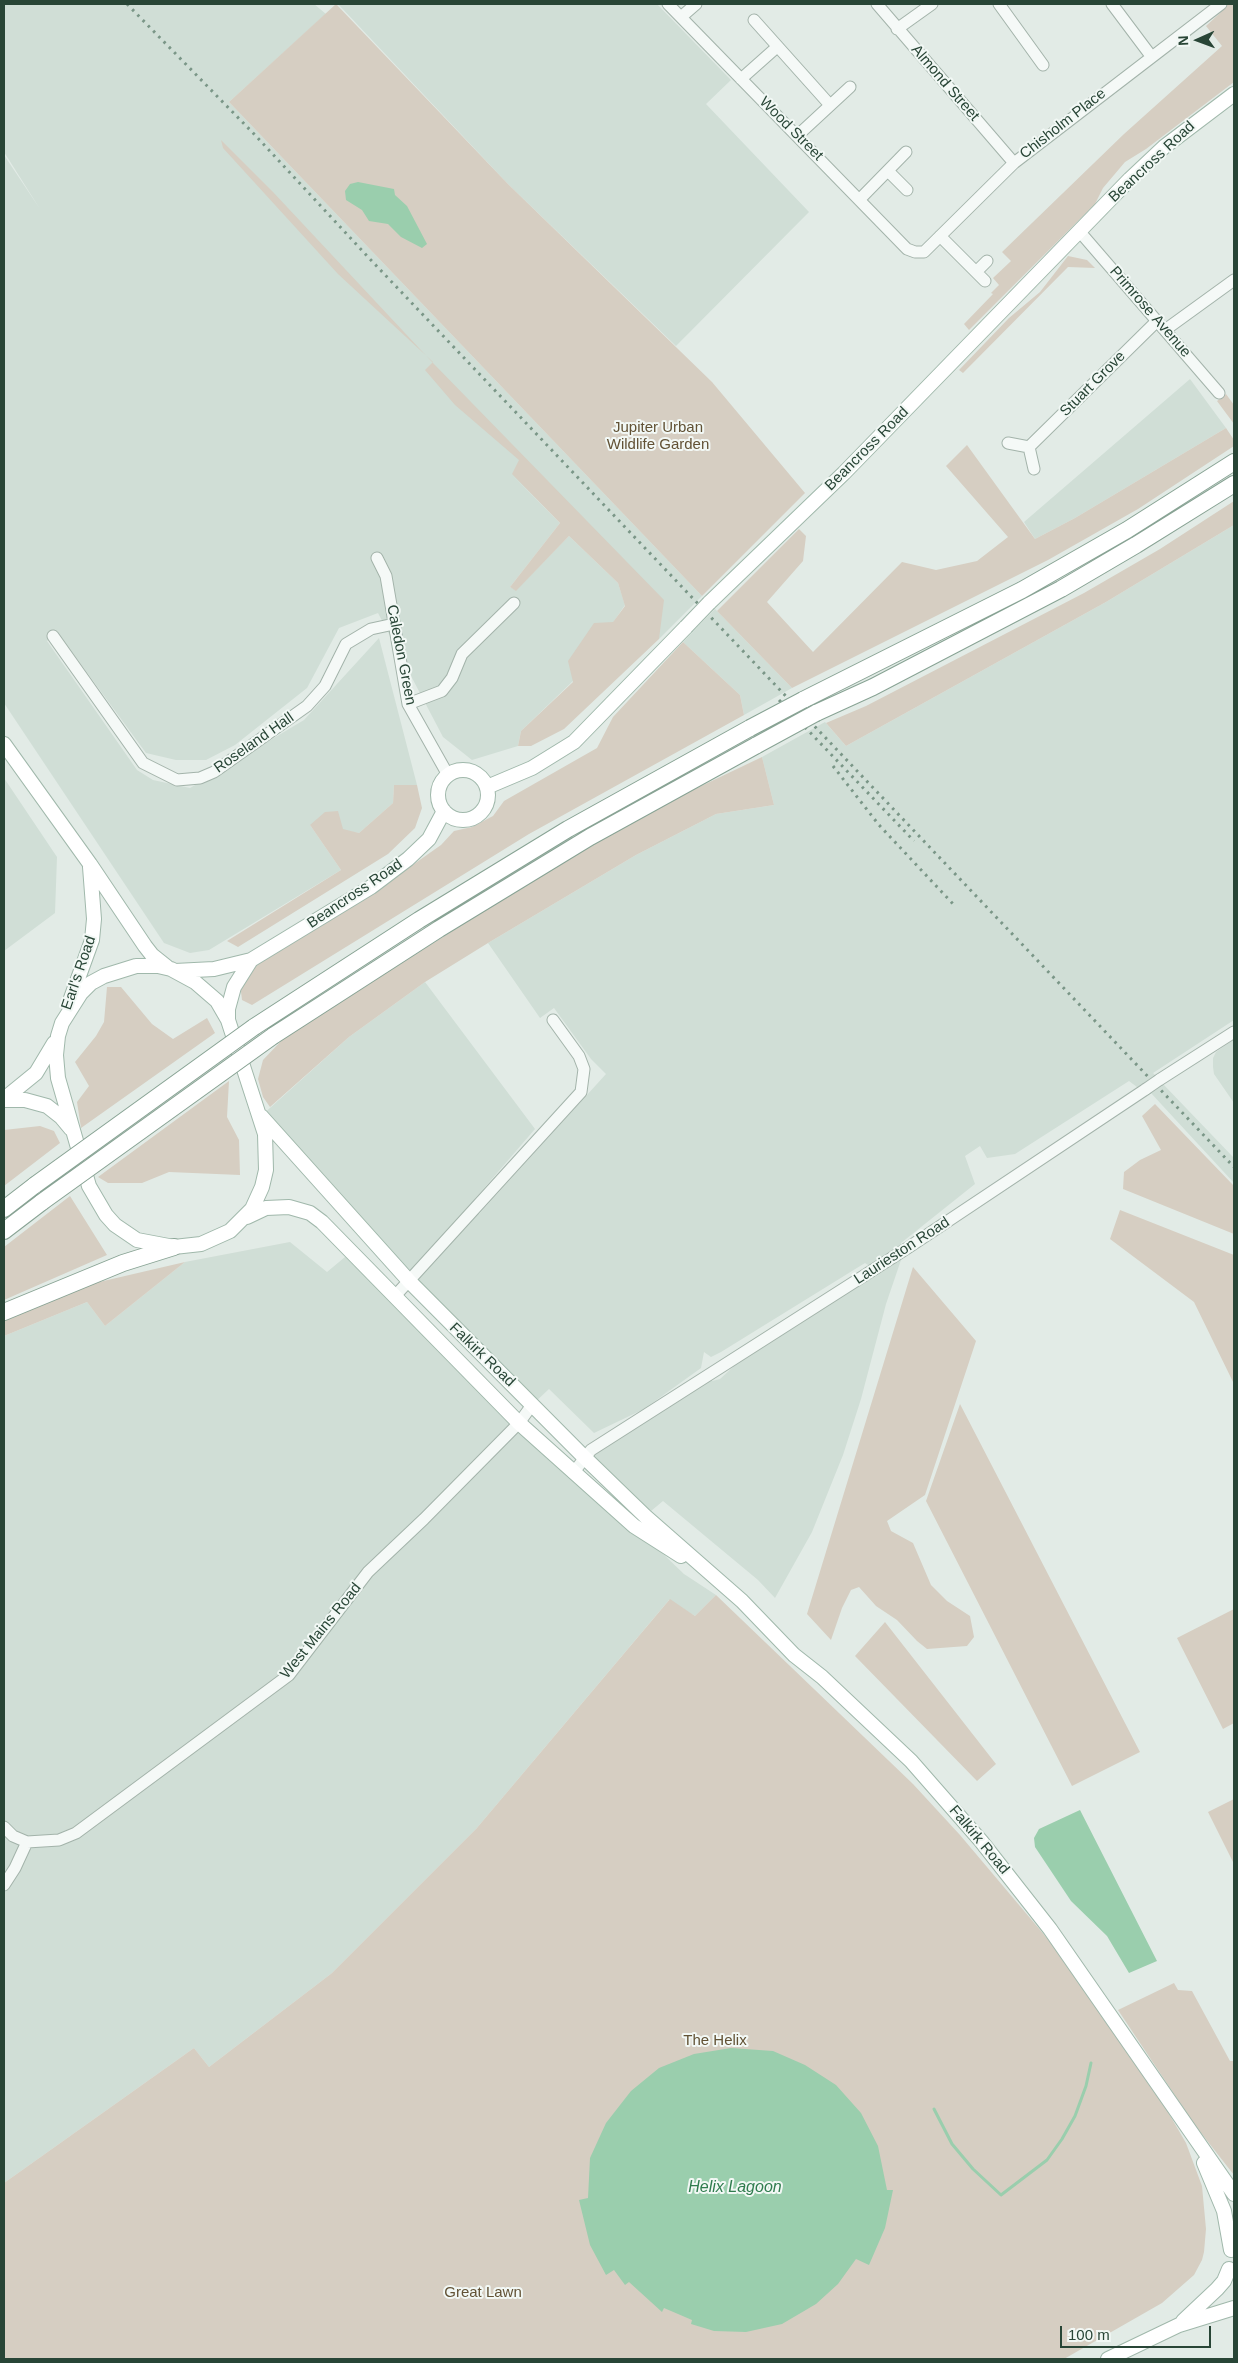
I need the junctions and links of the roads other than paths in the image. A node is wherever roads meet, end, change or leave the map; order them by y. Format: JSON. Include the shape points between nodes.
{"nodes":[{"id":1,"x":668,"y":4,"type":"edge"},
{"id":2,"x":696,"y":4,"type":"edge"},
{"id":3,"x":877,"y":4,"type":"edge"},
{"id":4,"x":932,"y":4,"type":"edge"},
{"id":5,"x":999,"y":4,"type":"edge"},
{"id":6,"x":1112,"y":4,"type":"edge"},
{"id":7,"x":1221,"y":4,"type":"edge"},
{"id":8,"x":681,"y":17,"type":"junction"},
{"id":9,"x":754,"y":20,"type":"dead end"},
{"id":10,"x":898,"y":29,"type":"junction"},
{"id":11,"x":777,"y":47,"type":"junction"},
{"id":12,"x":1151,"y":56,"type":"junction"},
{"id":13,"x":1043,"y":65,"type":"dead end"},
{"id":14,"x":741,"y":79,"type":"junction"},
{"id":15,"x":850,"y":87,"type":"dead end"},
{"id":16,"x":1234,"y":94,"type":"edge"},
{"id":17,"x":830,"y":105,"type":"junction"},
{"id":18,"x":797,"y":136,"type":"junction"},
{"id":19,"x":906,"y":152,"type":"dead end"},
{"id":20,"x":1014,"y":163,"type":"junction"},
{"id":21,"x":888,"y":171,"type":"junction"},
{"id":22,"x":908,"y":190,"type":"dead end"},
{"id":23,"x":860,"y":199,"type":"junction"},
{"id":24,"x":1080,"y":232,"type":"junction"},
{"id":25,"x":940,"y":236,"type":"junction"},
{"id":26,"x":915,"y":252,"type":"joint"},
{"id":27,"x":987,"y":260,"type":"dead end"},
{"id":28,"x":976,"y":272,"type":"junction"},
{"id":29,"x":1234,"y":280,"type":"edge"},
{"id":30,"x":985,"y":281,"type":"dead end"},
{"id":31,"x":1157,"y":321,"type":"junction"},
{"id":32,"x":1165,"y":330,"type":"junction"},
{"id":33,"x":1219,"y":393,"type":"dead end"},
{"id":34,"x":1008,"y":443,"type":"dead end"},
{"id":35,"x":1029,"y":448,"type":"junction"},
{"id":36,"x":1234,"y":462,"type":"edge"},
{"id":37,"x":1034,"y":469,"type":"dead end"},
{"id":38,"x":1234,"y":484,"type":"edge"},
{"id":39,"x":377,"y":558,"type":"dead end"},
{"id":40,"x":514,"y":603,"type":"dead end"},
{"id":41,"x":394,"y":624,"type":"junction"},
{"id":42,"x":53,"y":636,"type":"dead end"},
{"id":43,"x":408,"y":704,"type":"junction"},
{"id":44,"x":4,"y":744,"type":"edge"},
{"id":45,"x":448,"y":775,"type":"junction"},
{"id":46,"x":487,"y":787,"type":"junction"},
{"id":47,"x":444,"y":811,"type":"junction"},
{"id":48,"x":90,"y":864,"type":"junction"},
{"id":49,"x":251,"y":960,"type":"junction"},
{"id":50,"x":172,"y":970,"type":"junction"},
{"id":51,"x":228,"y":1020,"type":"junction"},
{"id":52,"x":553,"y":1020,"type":"dead end"},
{"id":53,"x":60,"y":1029,"type":"junction"},
{"id":54,"x":1234,"y":1032,"type":"edge"},
{"id":55,"x":4,"y":1100,"type":"edge"},
{"id":56,"x":261,"y":1116,"type":"junction"},
{"id":57,"x":75,"y":1134,"type":"junction"},
{"id":58,"x":4,"y":1209,"type":"edge"},
{"id":59,"x":244,"y":1219,"type":"junction"},
{"id":60,"x":4,"y":1231,"type":"edge"},
{"id":61,"x":174,"y":1247,"type":"junction"},
{"id":62,"x":409,"y":1281,"type":"junction"},
{"id":63,"x":395,"y":1296,"type":"junction"},
{"id":64,"x":4,"y":1312,"type":"edge"},
{"id":65,"x":532,"y":1405,"type":"junction"},
{"id":66,"x":518,"y":1423,"type":"junction"},
{"id":67,"x":584,"y":1457,"type":"junction"},
{"id":68,"x":572,"y":1472,"type":"junction"},
{"id":69,"x":717,"y":1580,"type":"junction"},
{"id":70,"x":4,"y":1827,"type":"edge"},
{"id":71,"x":27,"y":1842,"type":"junction"},
{"id":72,"x":4,"y":1885,"type":"edge"},
{"id":73,"x":1195,"y":2140,"type":"junction"},
{"id":74,"x":1234,"y":2194,"type":"edge"},
{"id":75,"x":1233,"y":2246,"type":"edge"},
{"id":76,"x":1229,"y":2269,"type":"junction"},
{"id":77,"x":1234,"y":2285,"type":"edge"},
{"id":78,"x":1234,"y":2308,"type":"edge"},
{"id":79,"x":1179,"y":2325,"type":"junction"},
{"id":80,"x":1108,"y":2359,"type":"edge"}],
"edges":[{"from":1,"to":8,"type":"street","name":"Wood Street"},
{"from":2,"to":8,"type":"street"},
{"from":3,"to":10,"type":"street","name":"Almond Street"},
{"from":4,"to":10,"type":"street"},
{"from":5,"to":13,"type":"street"},
{"from":6,"to":12,"type":"street"},
{"from":7,"to":12,"type":"street","name":"Chisholm Place"},
{"from":8,"to":14,"type":"street","name":"Wood Street"},
{"from":9,"to":11,"type":"street"},
{"from":10,"to":20,"type":"street","name":"Almond Street"},
{"from":11,"to":14,"type":"street"},
{"from":11,"to":17,"type":"street"},
{"from":12,"to":20,"type":"street","name":"Chisholm Place"},
{"from":14,"to":18,"type":"street","name":"Wood Street"},
{"from":15,"to":17,"type":"street"},
{"from":16,"to":24,"type":"main road","name":"Beancross Road","via":[[1164,147]]},
{"from":17,"to":18,"type":"street"},
{"from":18,"to":23,"type":"street","name":"Wood Street"},
{"from":19,"to":21,"type":"street"},
{"from":20,"to":25,"type":"street","name":"Chisholm Place"},
{"from":21,"to":22,"type":"street"},
{"from":21,"to":23,"type":"street"},
{"from":23,"to":26,"type":"street","name":"Wood Street","via":[[907,249]]},
{"from":24,"to":31,"type":"street","name":"Primrose Avenue"},
{"from":24,"to":46,"type":"main road","name":"Beancross Road","bridge":true,"via":[[574,742],[532,768]]},
{"from":25,"to":26,"type":"street","name":"Chisholm Place","via":[[924,252]]},
{"from":25,"to":28,"type":"street"},
{"from":27,"to":28,"type":"street"},
{"from":28,"to":30,"type":"street"},
{"from":29,"to":32,"type":"street"},
{"from":31,"to":32,"type":"street","name":"Primrose Avenue"},
{"from":31,"to":35,"type":"street","name":"Stuart Grove"},
{"from":32,"to":33,"type":"street","name":"Primrose Avenue"},
{"from":34,"to":35,"type":"street"},
{"from":35,"to":37,"type":"street"},
{"from":36,"to":58,"type":"highway","bridge":true,"via":[[1151,516],[1022,590],[750,728],[544,844],[254,1027]]},
{"from":38,"to":60,"type":"highway","bridge":true,"via":[[1136,546],[1053,593],[873,687],[816,713],[590,837],[272,1036]]},
{"from":39,"to":41,"type":"street","name":"Caledon Green","via":[[386,576]]},
{"from":40,"to":43,"type":"street","via":[[462,654],[452,678],[442,691]]},
{"from":41,"to":42,"type":"street","name":"Roseland Hall","via":[[371,629],[346,644],[325,686],[307,706],[214,772],[200,778],[177,780],[143,763]]},
{"from":41,"to":43,"type":"street","name":"Caledon Green"},
{"from":43,"to":45,"type":"street","name":"Caledon Green"},
{"from":44,"to":48,"type":"main road","name":"Earl's Road"},
{"from":45,"to":46,"type":"main road","via":[[455,770],[472,771]]},
{"from":45,"to":47,"type":"main road","via":[[440,783],[438,791]]},
{"from":46,"to":47,"type":"main road","via":[[486,803],[475,817],[462,820]]},
{"from":47,"to":49,"type":"main road","name":"Beancross Road","via":[[429,839],[408,859],[371,887]]},
{"from":48,"to":50,"type":"main road","name":"Earl's Road","via":[[152,955]]},
{"from":48,"to":53,"type":"main road","name":"Earl's Road","via":[[94,895],[92,940]]},
{"from":49,"to":50,"type":"main road","name":"Beancross Road","via":[[216,968]]},
{"from":49,"to":51,"type":"main road","name":"Beancross Road","via":[[234,987]]},
{"from":50,"to":51,"type":"main road","via":[[211,995]]},
{"from":50,"to":53,"type":"main road","via":[[136,966],[104,976],[81,993]]},
{"from":51,"to":56,"type":"main road"},
{"from":52,"to":62,"type":"street","via":[[582,1062],[584,1080],[581,1092]]},
{"from":53,"to":55,"type":"main road","via":[[42,1065]]},
{"from":53,"to":57,"type":"main road","via":[[56,1066]]},
{"from":54,"to":67,"type":"street","name":"Laurieston Road","bridge":true},
{"from":55,"to":57,"type":"main road","via":[[30,1101],[47,1106]]},
{"from":56,"to":59,"type":"main road","via":[[267,1152],[266,1170],[258,1197]]},
{"from":56,"to":62,"type":"main road","name":"Falkirk Road"},
{"from":57,"to":61,"type":"main road","via":[[89,1186],[106,1215],[137,1240]]},
{"from":59,"to":61,"type":"main road","via":[[216,1239]]},
{"from":59,"to":63,"type":"main road","name":"Falkirk Road","via":[[260,1210],[277,1207],[289,1206],[310,1213]]},
{"from":61,"to":64,"type":"highway","via":[[123,1263]]},
{"from":62,"to":63,"type":"street"},
{"from":62,"to":65,"type":"main road","name":"Falkirk Road"},
{"from":63,"to":66,"type":"main road","name":"Falkirk Road"},
{"from":65,"to":66,"type":"street","name":"West Mains Road"},
{"from":65,"to":67,"type":"main road","name":"Falkirk Road"},
{"from":66,"to":68,"type":"main road","name":"Falkirk Road"},
{"from":66,"to":71,"type":"street","name":"West Mains Road","via":[[368,1572],[289,1675],[76,1833],[59,1840]]},
{"from":67,"to":68,"type":"street","name":"Laurieston Road"},
{"from":67,"to":69,"type":"main road","name":"Falkirk Road"},
{"from":68,"to":69,"type":"main road","name":"Falkirk Road","via":[[634,1526]]},
{"from":69,"to":73,"type":"main road","name":"Falkirk Road","via":[[911,1761],[981,1841],[1111,2014]]},
{"from":70,"to":71,"type":"street","via":[[13,1836]]},
{"from":71,"to":72,"type":"street"},
{"from":73,"to":74,"type":"main road","name":"Falkirk Road"},
{"from":73,"to":75,"type":"main road","name":"Falkirk Road","via":[[1224,2211]]},
{"from":75,"to":76,"type":"main road","name":"Falkirk Road"},
{"from":76,"to":77,"type":"main road"},
{"from":76,"to":79,"type":"main road","via":[[1217,2289]]},
{"from":78,"to":79,"type":"main road"},
{"from":79,"to":80,"type":"main road"}]}
